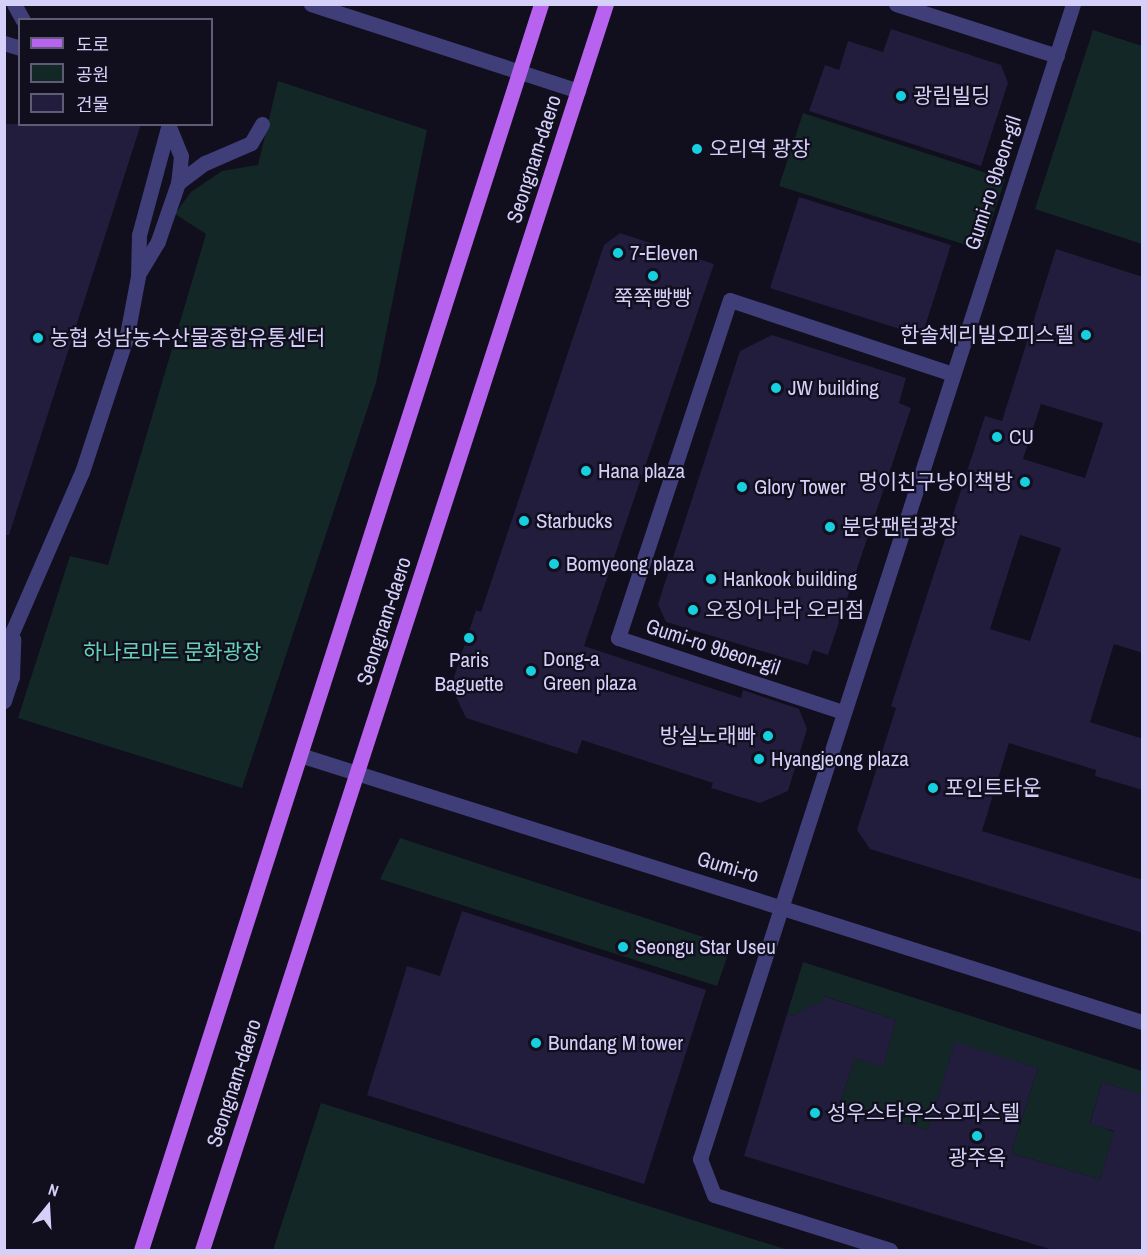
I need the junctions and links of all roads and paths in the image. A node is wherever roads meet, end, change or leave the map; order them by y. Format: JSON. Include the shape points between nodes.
{"nodes":[{"id":1,"x":14,"y":4,"type":"edge"},
{"id":2,"x":311,"y":4,"type":"edge"},
{"id":3,"x":541,"y":4,"type":"edge"},
{"id":4,"x":606,"y":4,"type":"edge"},
{"id":5,"x":896,"y":4,"type":"edge"},
{"id":6,"x":1073,"y":4,"type":"edge"},
{"id":7,"x":22,"y":18,"type":"edge"},
{"id":8,"x":1057,"y":56,"type":"junction"},
{"id":9,"x":520,"y":72,"type":"junction"},
{"id":10,"x":578,"y":91,"type":"junction"},
{"id":11,"x":262,"y":124,"type":"dead end"},
{"id":12,"x":170,"y":127,"type":"edge"},
{"id":13,"x":178,"y":183,"type":"junction"},
{"id":14,"x":138,"y":276,"type":"junction"},
{"id":15,"x":953,"y":374,"type":"junction"},
{"id":16,"x":9,"y":645,"type":"edge"},
{"id":17,"x":4,"y":701,"type":"edge"},
{"id":18,"x":843,"y":712,"type":"junction"},
{"id":19,"x":300,"y":755,"type":"junction"},
{"id":20,"x":356,"y":774,"type":"junction"},
{"id":21,"x":780,"y":904,"type":"junction"},
{"id":22,"x":1143,"y":1022,"type":"edge"},
{"id":23,"x":141,"y":1251,"type":"edge"},
{"id":24,"x":202,"y":1251,"type":"edge"},
{"id":25,"x":890,"y":1251,"type":"edge"}],
"edges":[{"from":1,"to":7,"type":"street"},
{"from":2,"to":9,"type":"street"},
{"from":3,"to":9,"type":"main road","name":"Seongnam-daero"},
{"from":4,"to":10,"type":"main road","name":"Seongnam-daero"},
{"from":5,"to":8,"type":"street"},
{"from":6,"to":8,"type":"street","name":"Gumi-ro 9beon-gil"},
{"from":8,"to":15,"type":"street","name":"Gumi-ro 9beon-gil"},
{"from":9,"to":10,"type":"street"},
{"from":9,"to":19,"type":"main road","name":"Seongnam-daero"},
{"from":10,"to":20,"type":"main road","name":"Seongnam-daero"},
{"from":11,"to":13,"type":"street","via":[[251,143],[205,163]]},
{"from":12,"to":13,"type":"street","via":[[182,156]]},
{"from":12,"to":14,"type":"street","via":[[139,236]]},
{"from":13,"to":14,"type":"street","via":[[159,242]]},
{"from":14,"to":16,"type":"street","via":[[127,335],[82,471]]},
{"from":15,"to":18,"type":"street","name":"Gumi-ro 9beon-gil"},
{"from":15,"to":18,"type":"street","name":"Gumi-ro 9beon-gil","via":[[730,300],[618,638]]},
{"from":16,"to":17,"type":"street","via":[[12,677]]},
{"from":18,"to":21,"type":"street","name":"Gumi-ro 9beon-gil"},
{"from":19,"to":20,"type":"street","name":"Gumi-ro"},
{"from":19,"to":23,"type":"main road","name":"Seongnam-daero"},
{"from":20,"to":21,"type":"street","name":"Gumi-ro"},
{"from":20,"to":24,"type":"main road","name":"Seongnam-daero"},
{"from":21,"to":22,"type":"street","name":"Gumi-ro"},
{"from":21,"to":25,"type":"street","name":"Gumi-ro 9beon-gil","via":[[700,1159],[714,1195]]}]}
